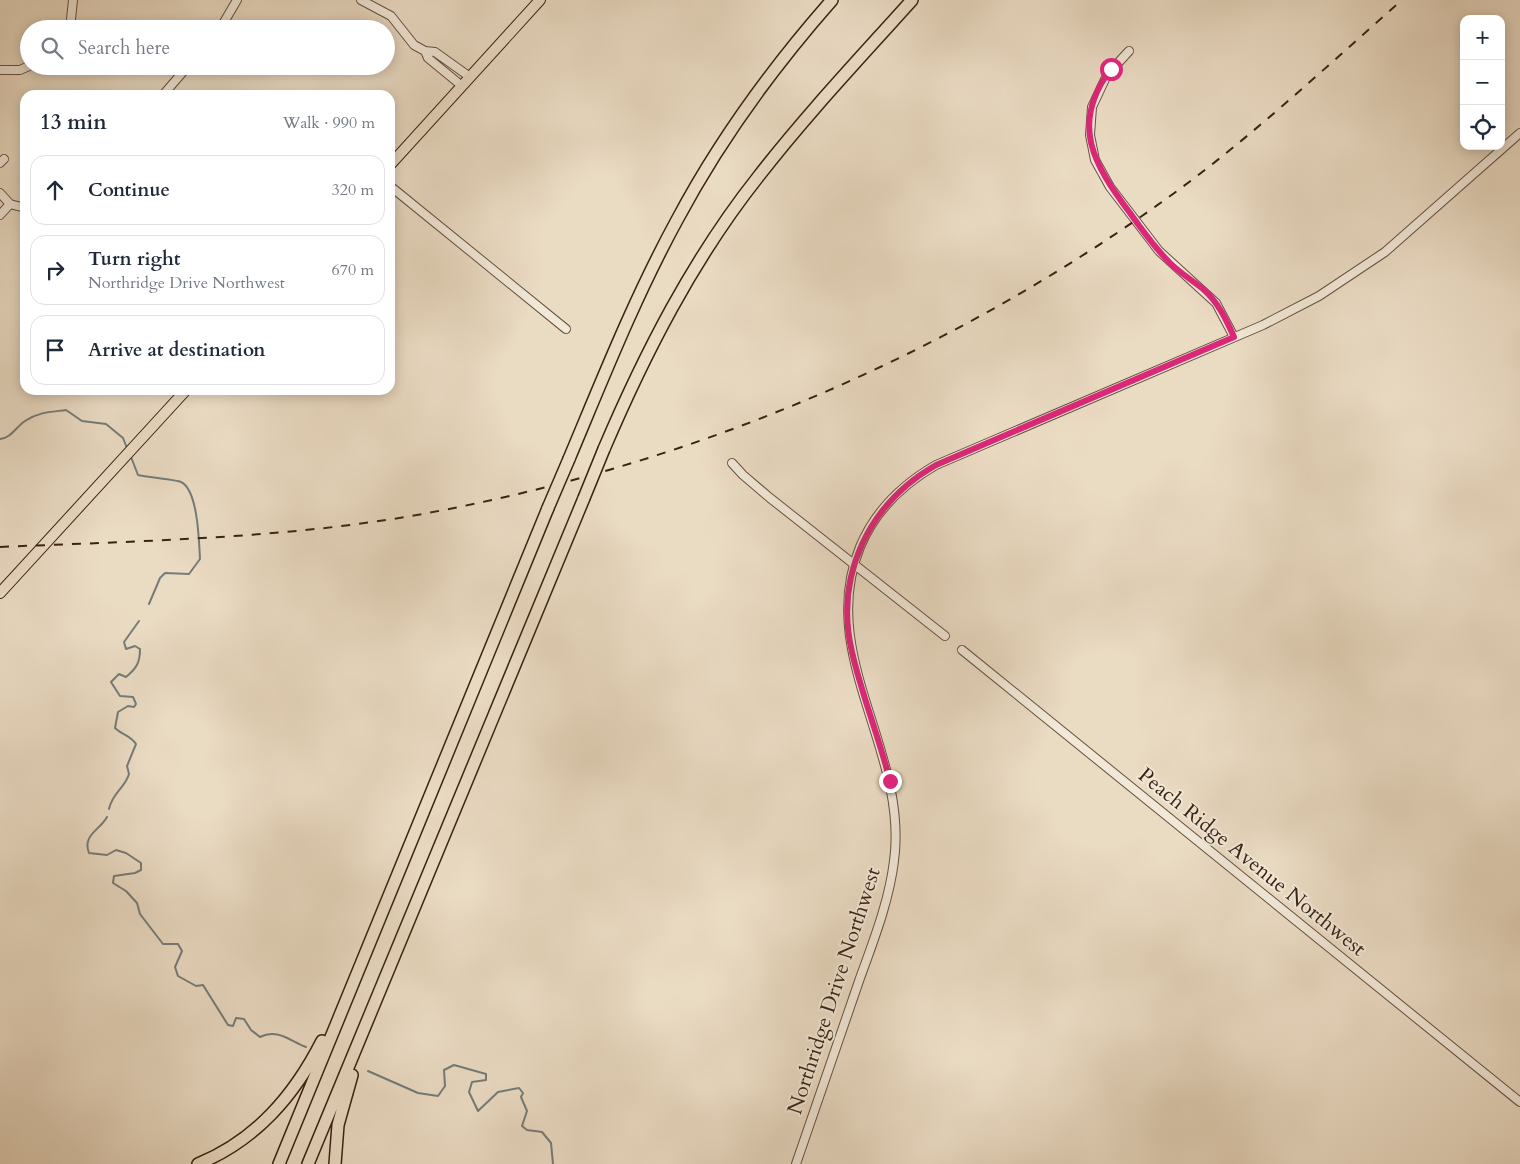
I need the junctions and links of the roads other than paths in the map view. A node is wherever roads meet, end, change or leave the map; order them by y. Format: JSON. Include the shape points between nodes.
{"nodes":[{"id":1,"x":73,"y":0,"type":"edge"},
{"id":2,"x":237,"y":0,"type":"edge"},
{"id":3,"x":361,"y":0,"type":"edge"},
{"id":4,"x":540,"y":0,"type":"edge"},
{"id":5,"x":832,"y":0,"type":"edge"},
{"id":6,"x":912,"y":0,"type":"edge"},
{"id":7,"x":71,"y":20,"type":"edge"},
{"id":8,"x":225,"y":20,"type":"edge"},
{"id":9,"x":394,"y":20,"type":"edge"},
{"id":10,"x":395,"y":21,"type":"edge"},
{"id":11,"x":425,"y":51,"type":"junction"},
{"id":12,"x":1129,"y":51,"type":"dead end"},
{"id":13,"x":0,"y":70,"type":"edge"},
{"id":14,"x":20,"y":70,"type":"edge"},
{"id":15,"x":180,"y":75,"type":"edge"},
{"id":16,"x":470,"y":77,"type":"junction"},
{"id":17,"x":462,"y":86,"type":"junction"},
{"id":18,"x":167,"y":90,"type":"edge"},
{"id":19,"x":1520,"y":132,"type":"edge"},
{"id":20,"x":395,"y":160,"type":"edge"},
{"id":21,"x":395,"y":190,"type":"edge"},
{"id":22,"x":0,"y":193,"type":"edge"},
{"id":23,"x":10,"y":204,"type":"junction"},
{"id":24,"x":20,"y":207,"type":"edge"},
{"id":25,"x":0,"y":215,"type":"edge"},
{"id":26,"x":566,"y":329,"type":"dead end"},
{"id":27,"x":1234,"y":337,"type":"junction"},
{"id":28,"x":181,"y":395,"type":"edge"},
{"id":29,"x":732,"y":463,"type":"dead end"},
{"id":30,"x":854,"y":562,"type":"junction"},
{"id":31,"x":0,"y":594,"type":"edge"},
{"id":32,"x":945,"y":636,"type":"dead end"},
{"id":33,"x":962,"y":650,"type":"dead end"},
{"id":34,"x":365,"y":954,"type":"junction"},
{"id":35,"x":375,"y":1004,"type":"junction"},
{"id":36,"x":1520,"y":1102,"type":"edge"},
{"id":37,"x":198,"y":1164,"type":"edge"},
{"id":38,"x":279,"y":1164,"type":"edge"},
{"id":39,"x":308,"y":1164,"type":"edge"},
{"id":40,"x":334,"y":1164,"type":"edge"},
{"id":41,"x":796,"y":1164,"type":"edge"}],
"edges":[{"from":1,"to":7,"type":"street"},
{"from":2,"to":8,"type":"street"},
{"from":3,"to":9,"type":"street"},
{"from":4,"to":16,"type":"main road"},
{"from":5,"to":34,"type":"highway","bridge":true,"via":[[755,96],[687,201],[632,309]]},
{"from":6,"to":35,"type":"highway","bridge":true,"via":[[789,139],[720,229],[650,346],[604,449]]},
{"from":10,"to":11,"type":"street","via":[[414,45]]},
{"from":11,"to":16,"type":"street","via":[[435,52]]},
{"from":11,"to":17,"type":"street","via":[[428,58]]},
{"from":12,"to":27,"type":"street","via":[[1107,75],[1092,107],[1090,135],[1095,160],[1105,180],[1159,251],[1216,303]]},
{"from":13,"to":14,"type":"street"},
{"from":15,"to":18,"type":"street"},
{"from":16,"to":17,"type":"main road"},
{"from":17,"to":20,"type":"main road"},
{"from":19,"to":27,"type":"street","name":"Northridge Drive Northwest","via":[[1361,270],[1297,308]]},
{"from":21,"to":26,"type":"street"},
{"from":22,"to":23,"type":"street"},
{"from":23,"to":24,"type":"street"},
{"from":23,"to":25,"type":"street"},
{"from":27,"to":30,"type":"street","name":"Northridge Drive Northwest","via":[[928,469],[885,506],[865,535]]},
{"from":28,"to":31,"type":"main road"},
{"from":29,"to":30,"type":"street","via":[[770,498]]},
{"from":30,"to":32,"type":"street"},
{"from":30,"to":41,"type":"street","name":"Northridge Drive Northwest","via":[[847,597],[848,633],[890,781],[896,819],[895,859],[885,905]]},
{"from":33,"to":36,"type":"street","name":"Peach Ridge Avenue Northwest"},
{"from":34,"to":37,"type":"highway","via":[[313,1059],[289,1095],[256,1130]]},
{"from":34,"to":38,"type":"highway"},
{"from":35,"to":39,"type":"highway"},
{"from":35,"to":40,"type":"highway","via":[[340,1116]]}]}
